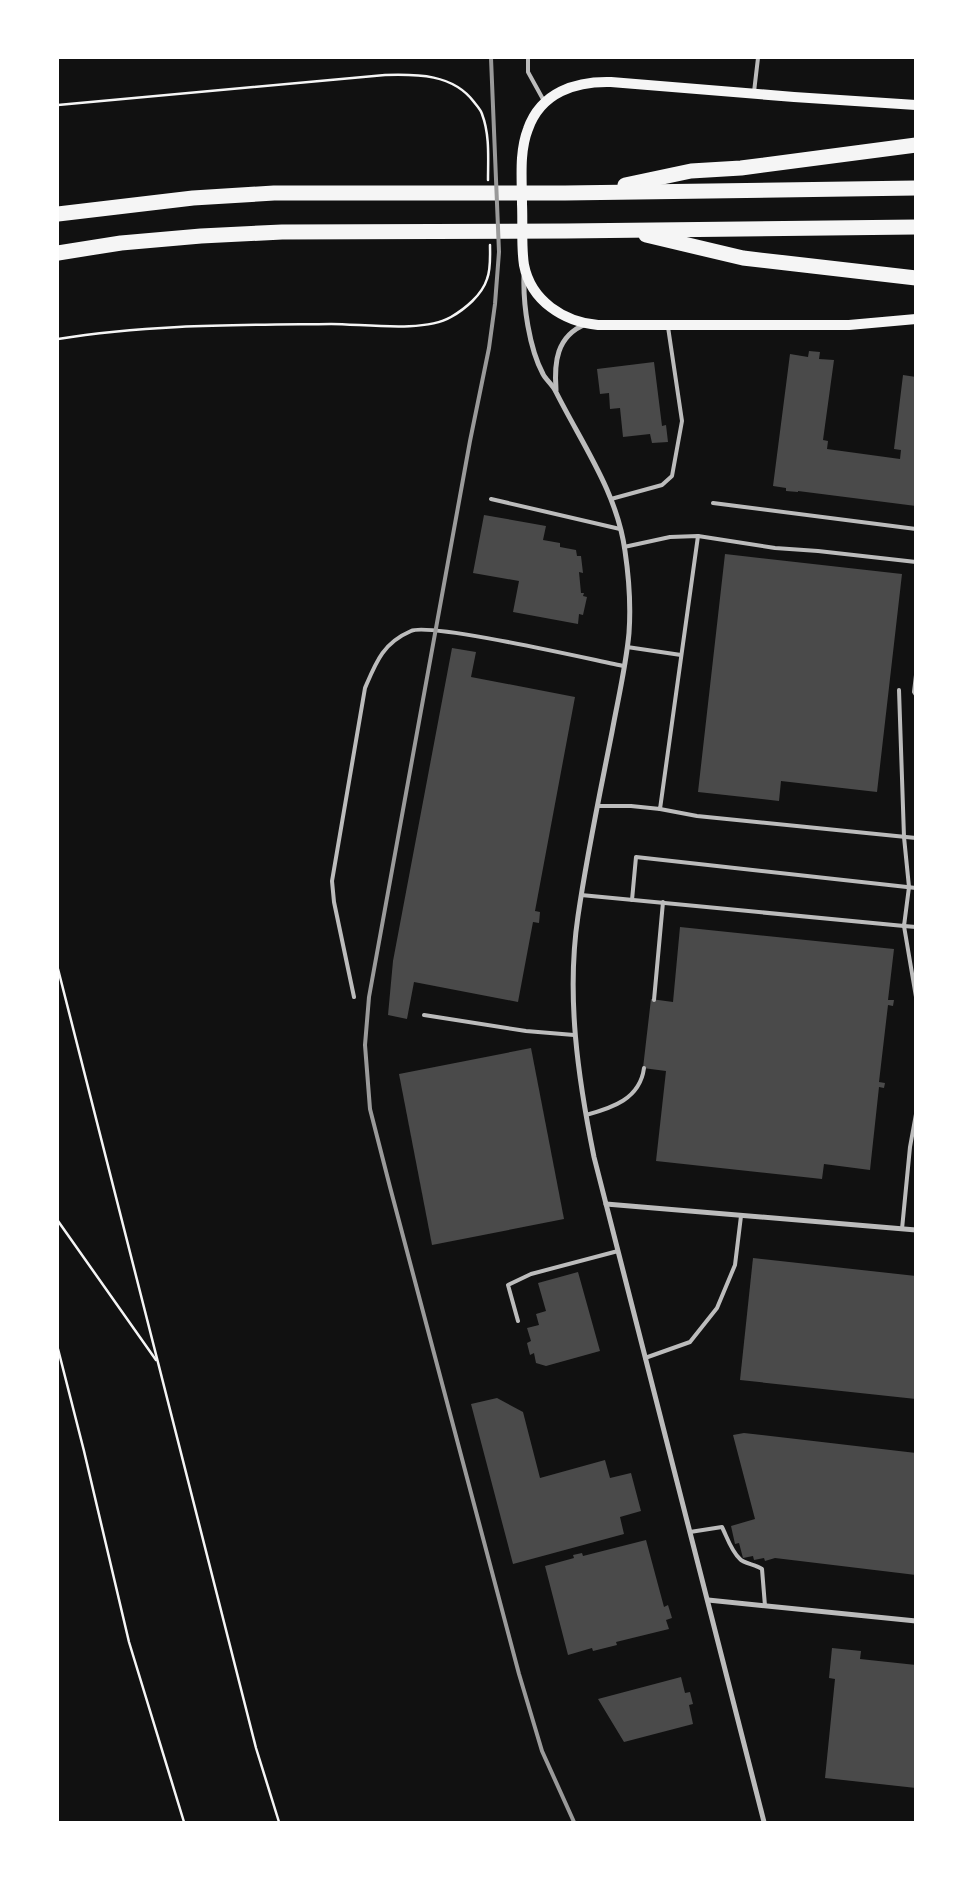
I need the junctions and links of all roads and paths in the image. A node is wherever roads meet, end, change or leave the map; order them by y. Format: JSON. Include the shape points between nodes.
{"nodes":[{"id":1,"x":528,"y":58,"type":"edge"},
{"id":2,"x":758,"y":58,"type":"edge"},
{"id":3,"x":753,"y":94,"type":"junction"},
{"id":4,"x":545,"y":103,"type":"junction"},
{"id":5,"x":916,"y":105,"type":"edge"},
{"id":6,"x":916,"y":144,"type":"edge"},
{"id":7,"x":916,"y":188,"type":"edge"},
{"id":8,"x":589,"y":192,"type":"junction"},
{"id":9,"x":58,"y":214,"type":"edge"},
{"id":10,"x":916,"y":227,"type":"edge"},
{"id":11,"x":623,"y":230,"type":"junction"},
{"id":12,"x":58,"y":252,"type":"edge"},
{"id":13,"x":524,"y":266,"type":"junction"},
{"id":14,"x":916,"y":278,"type":"edge"},
{"id":15,"x":916,"y":319,"type":"edge"},
{"id":16,"x":587,"y":324,"type":"junction"},
{"id":17,"x":667,"y":325,"type":"junction"},
{"id":18,"x":556,"y":390,"type":"junction"},
{"id":19,"x":491,"y":499,"type":"dead end"},
{"id":20,"x":611,"y":499,"type":"junction"},
{"id":21,"x":712,"y":503,"type":"dead end"},
{"id":22,"x":620,"y":529,"type":"junction"},
{"id":23,"x":916,"y":529,"type":"edge"},
{"id":24,"x":698,"y":536,"type":"junction"},
{"id":25,"x":624,"y":547,"type":"junction"},
{"id":26,"x":916,"y":562,"type":"edge"},
{"id":27,"x":627,"y":647,"type":"junction"},
{"id":28,"x":681,"y":654,"type":"junction"},
{"id":29,"x":624,"y":666,"type":"junction"},
{"id":30,"x":916,"y":674,"type":"edge"},
{"id":31,"x":900,"y":690,"type":"dead end"},
{"id":32,"x":916,"y":695,"type":"edge"},
{"id":33,"x":598,"y":806,"type":"junction"},
{"id":34,"x":660,"y":809,"type":"junction"},
{"id":35,"x":904,"y":837,"type":"junction"},
{"id":36,"x":916,"y":838,"type":"edge"},
{"id":37,"x":909,"y":887,"type":"junction"},
{"id":38,"x":916,"y":888,"type":"edge"},
{"id":39,"x":581,"y":895,"type":"junction"},
{"id":40,"x":632,"y":900,"type":"junction"},
{"id":41,"x":663,"y":902,"type":"junction"},
{"id":42,"x":904,"y":926,"type":"junction"},
{"id":43,"x":916,"y":927,"type":"edge"},
{"id":44,"x":58,"y":969,"type":"edge"},
{"id":45,"x":913,"y":970,"type":"edge"},
{"id":46,"x":354,"y":997,"type":"dead end"},
{"id":47,"x":916,"y":997,"type":"edge"},
{"id":48,"x":654,"y":1000,"type":"dead end"},
{"id":49,"x":424,"y":1015,"type":"dead end"},
{"id":50,"x":574,"y":1035,"type":"junction"},
{"id":51,"x":644,"y":1068,"type":"dead end"},
{"id":52,"x":586,"y":1115,"type":"junction"},
{"id":53,"x":915,"y":1116,"type":"edge"},
{"id":54,"x":913,"y":1147,"type":"edge"},
{"id":55,"x":606,"y":1204,"type":"junction"},
{"id":56,"x":741,"y":1216,"type":"junction"},
{"id":57,"x":58,"y":1221,"type":"edge"},
{"id":58,"x":902,"y":1229,"type":"junction"},
{"id":59,"x":916,"y":1230,"type":"edge"},
{"id":60,"x":618,"y":1251,"type":"junction"},
{"id":61,"x":518,"y":1321,"type":"dead end"},
{"id":62,"x":58,"y":1349,"type":"edge"},
{"id":63,"x":645,"y":1358,"type":"junction"},
{"id":64,"x":158,"y":1362,"type":"junction"},
{"id":65,"x":690,"y":1532,"type":"junction"},
{"id":66,"x":708,"y":1600,"type":"junction"},
{"id":67,"x":765,"y":1606,"type":"junction"},
{"id":68,"x":916,"y":1621,"type":"edge"},
{"id":69,"x":184,"y":1822,"type":"edge"},
{"id":70,"x":279,"y":1822,"type":"edge"},
{"id":71,"x":764,"y":1822,"type":"edge"}],
"edges":[{"from":1,"to":4,"type":"lane","via":[[528,72]]},
{"from":2,"to":3,"type":"lane"},
{"from":3,"to":4,"type":"main road","via":[[596,82],[569,87]]},
{"from":3,"to":5,"type":"main road"},
{"from":4,"to":13,"type":"main road","via":[[528,128],[522,156]]},
{"from":6,"to":8,"type":"highway","via":[[741,168],[691,171]]},
{"from":7,"to":8,"type":"highway"},
{"from":8,"to":9,"type":"highway","via":[[274,193],[193,198]]},
{"from":10,"to":11,"type":"highway"},
{"from":11,"to":12,"type":"highway","via":[[355,230],[210,235]]},
{"from":11,"to":14,"type":"highway","via":[[743,258]]},
{"from":13,"to":16,"type":"main road","via":[[533,288],[551,308],[569,319]]},
{"from":13,"to":18,"type":"street","via":[[523,296],[530,334],[543,374]]},
{"from":15,"to":17,"type":"main road","via":[[849,325]]},
{"from":16,"to":17,"type":"main road"},
{"from":16,"to":18,"type":"street","via":[[571,333],[558,350],[554,370]]},
{"from":17,"to":20,"type":"lane","via":[[682,421],[672,476],[662,485]]},
{"from":18,"to":20,"type":"street"},
{"from":19,"to":22,"type":"lane"},
{"from":20,"to":22,"type":"street"},
{"from":21,"to":23,"type":"lane"},
{"from":22,"to":25,"type":"street"},
{"from":24,"to":25,"type":"lane","via":[[670,537]]},
{"from":24,"to":26,"type":"lane","via":[[775,548]]},
{"from":24,"to":28,"type":"lane"},
{"from":25,"to":27,"type":"street","via":[[629,591]]},
{"from":27,"to":28,"type":"lane"},
{"from":27,"to":29,"type":"street"},
{"from":28,"to":34,"type":"lane"},
{"from":29,"to":33,"type":"street"},
{"from":29,"to":46,"type":"lane","via":[[420,629],[412,630],[391,643],[377,659],[365,688],[332,881]]},
{"from":30,"to":32,"type":"lane"},
{"from":31,"to":35,"type":"lane"},
{"from":33,"to":34,"type":"lane"},
{"from":33,"to":39,"type":"street"},
{"from":34,"to":35,"type":"lane","via":[[697,816]]},
{"from":35,"to":36,"type":"lane"},
{"from":35,"to":37,"type":"lane"},
{"from":37,"to":38,"type":"lane"},
{"from":37,"to":40,"type":"lane","via":[[636,857]]},
{"from":37,"to":42,"type":"lane"},
{"from":39,"to":40,"type":"lane"},
{"from":39,"to":50,"type":"street","via":[[574,954]]},
{"from":40,"to":41,"type":"lane"},
{"from":41,"to":42,"type":"lane"},
{"from":41,"to":48,"type":"lane"},
{"from":42,"to":43,"type":"lane"},
{"from":42,"to":45,"type":"lane"},
{"from":44,"to":64,"type":"path"},
{"from":45,"to":47,"type":"lane"},
{"from":49,"to":50,"type":"lane"},
{"from":50,"to":52,"type":"street"},
{"from":51,"to":52,"type":"lane","via":[[643,1079],[630,1096],[610,1109]]},
{"from":52,"to":55,"type":"street"},
{"from":53,"to":54,"type":"lane"},
{"from":54,"to":58,"type":"lane"},
{"from":55,"to":56,"type":"street"},
{"from":55,"to":60,"type":"street"},
{"from":56,"to":58,"type":"street"},
{"from":56,"to":63,"type":"lane","via":[[735,1265],[717,1308],[690,1342]]},
{"from":57,"to":64,"type":"path"},
{"from":58,"to":59,"type":"street"},
{"from":60,"to":61,"type":"lane","via":[[531,1274],[508,1286]]},
{"from":60,"to":63,"type":"street"},
{"from":62,"to":69,"type":"path","via":[[129,1642]]},
{"from":63,"to":65,"type":"street"},
{"from":64,"to":70,"type":"path","via":[[256,1748]]},
{"from":65,"to":66,"type":"street"},
{"from":65,"to":67,"type":"lane","via":[[722,1527],[741,1561],[762,1569]]},
{"from":66,"to":67,"type":"street"},
{"from":66,"to":71,"type":"street"},
{"from":67,"to":68,"type":"street"}]}
